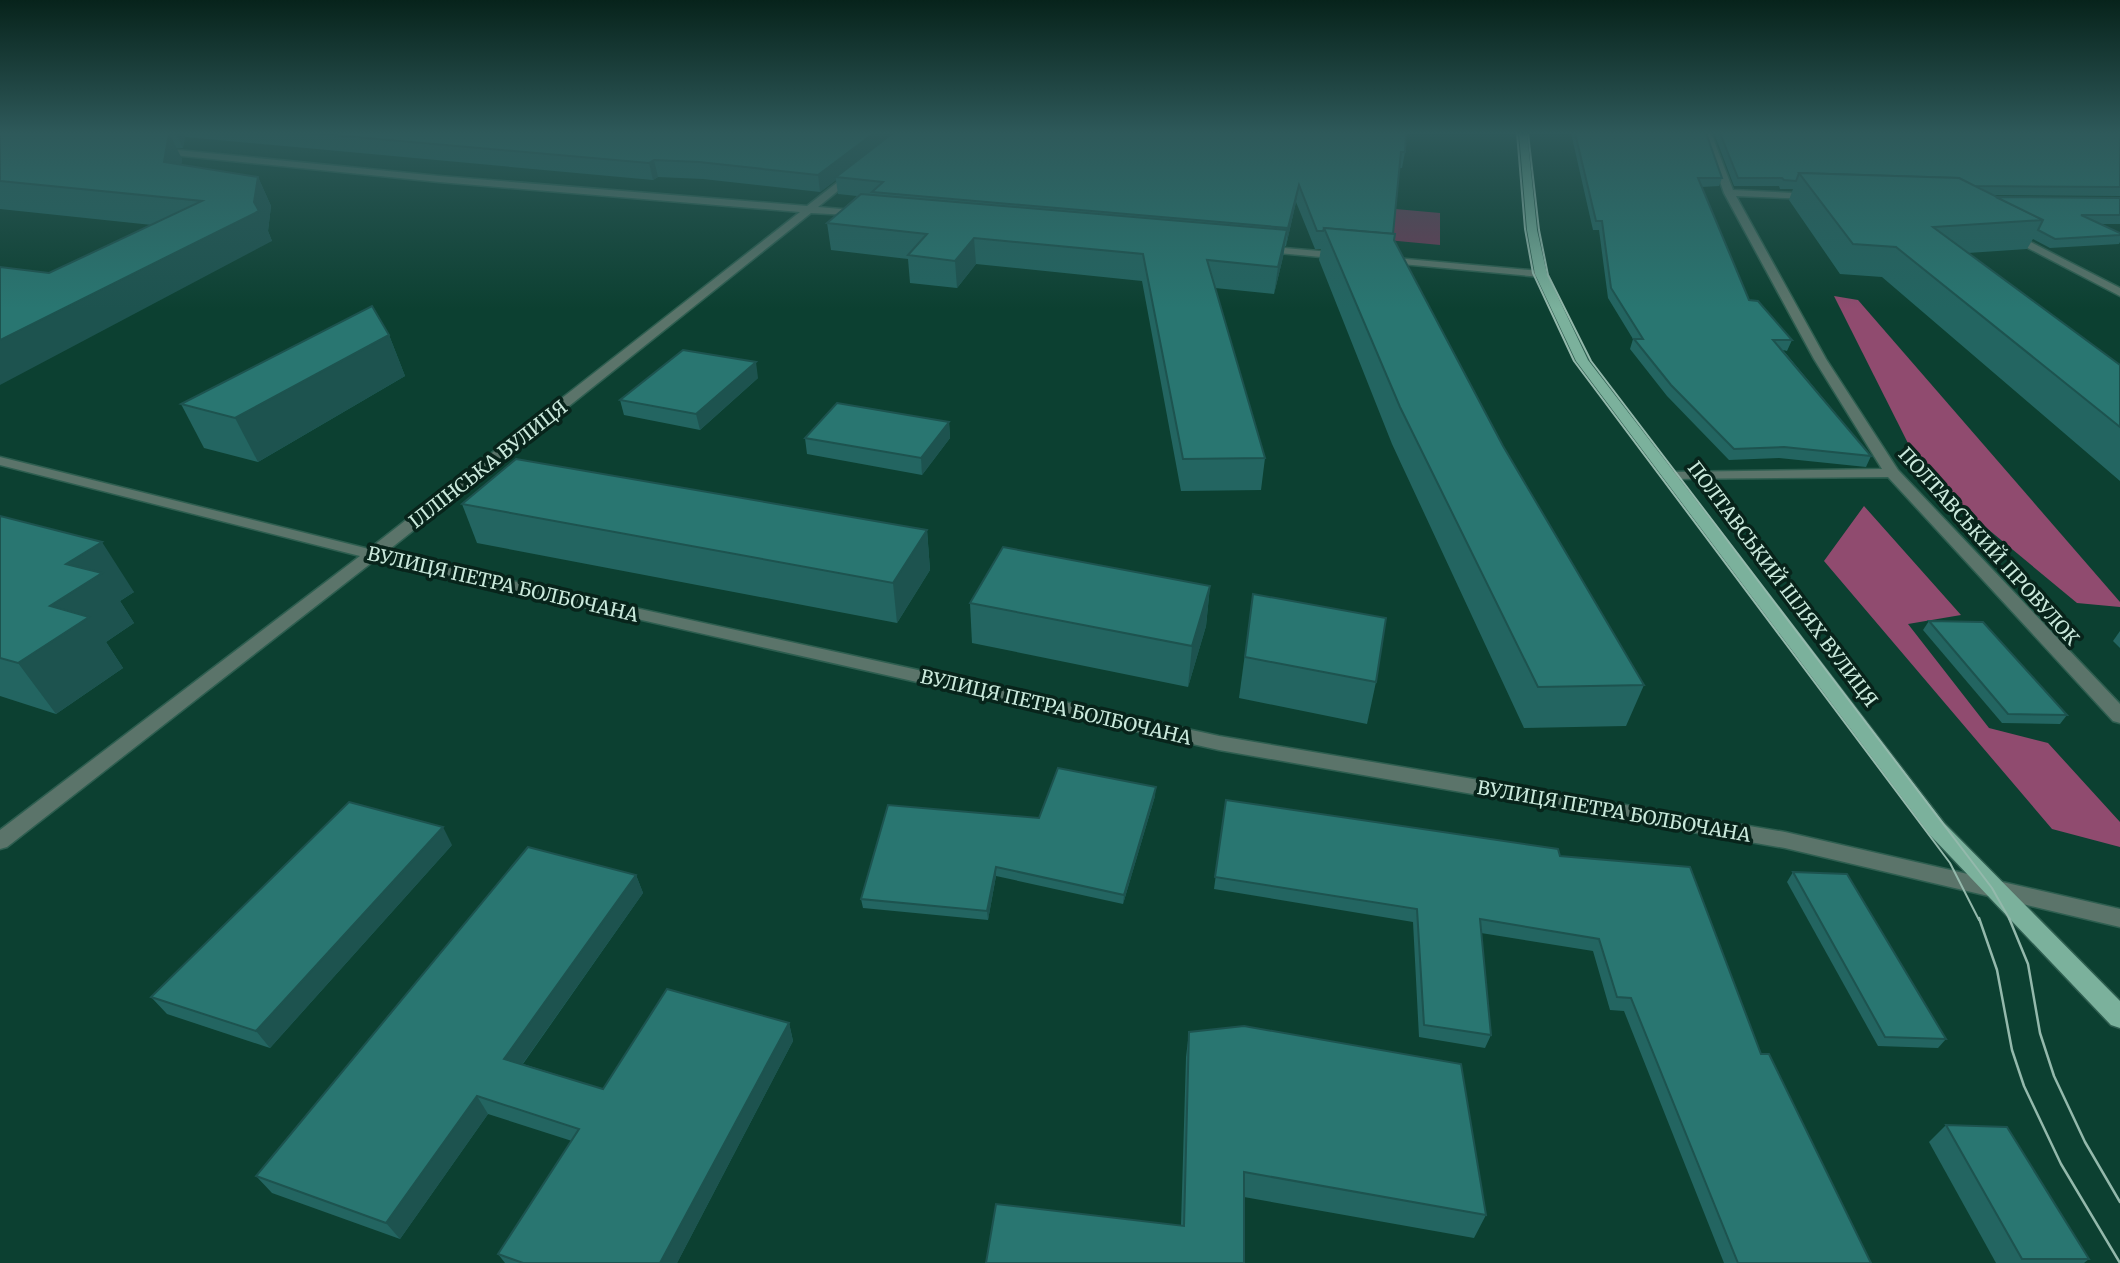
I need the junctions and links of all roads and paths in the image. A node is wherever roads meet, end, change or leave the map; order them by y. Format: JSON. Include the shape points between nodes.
{"nodes":[{"id":1,"x":599,"y":192,"type":"edge"},
{"id":2,"x":832,"y":192,"type":"edge"},
{"id":3,"x":1528,"y":192,"type":"edge"},
{"id":4,"x":1729,"y":193,"type":"joint"},
{"id":5,"x":1824,"y":196,"type":"edge"},
{"id":6,"x":811,"y":209,"type":"junction"},
{"id":7,"x":881,"y":215,"type":"edge"},
{"id":8,"x":2004,"y":231,"type":"edge"},
{"id":9,"x":1252,"y":248,"type":"edge"},
{"id":10,"x":1348,"y":257,"type":"edge"},
{"id":11,"x":1375,"y":259,"type":"edge"},
{"id":12,"x":1541,"y":274,"type":"junction"},
{"id":13,"x":2120,"y":292,"type":"edge"},
{"id":14,"x":0,"y":461,"type":"edge"},
{"id":15,"x":1892,"y":473,"type":"junction"},
{"id":16,"x":1670,"y":476,"type":"junction"},
{"id":17,"x":373,"y":555,"type":"junction"},
{"id":18,"x":2120,"y":716,"type":"edge"},
{"id":19,"x":0,"y":841,"type":"edge"},
{"id":20,"x":1992,"y":888,"type":"junction"},
{"id":21,"x":2120,"y":918,"type":"edge"},
{"id":22,"x":2117,"y":1019,"type":"edge"}],
"edges":[{"from":1,"to":6,"type":"street"},
{"from":2,"to":6,"type":"street","name":"ІЛЛІНСЬКА ВУЛИЦЯ"},
{"from":3,"to":12,"type":"main road","name":"ПОЛТАВСЬКИЙ ШЛЯХ ВУЛИЦЯ"},
{"from":4,"to":5,"type":"street"},
{"from":4,"to":15,"type":"street","name":"ПОЛТАВСЬКИЙ ПРОВУЛОК","via":[[1820,359]]},
{"from":6,"to":7,"type":"street"},
{"from":6,"to":17,"type":"street","name":"ІЛЛІНСЬКА ВУЛИЦЯ"},
{"from":8,"to":13,"type":"street"},
{"from":9,"to":10,"type":"street"},
{"from":11,"to":12,"type":"street"},
{"from":12,"to":16,"type":"main road","name":"ПОЛТАВСЬКИЙ ШЛЯХ ВУЛИЦЯ","via":[[1582,361]]},
{"from":14,"to":17,"type":"street","name":"ВУЛИЦЯ ПЕТРА БОЛБОЧАНА"},
{"from":15,"to":16,"type":"street"},
{"from":15,"to":18,"type":"street","name":"ПОЛТАВСЬКИЙ ПРОВУЛОК"},
{"from":16,"to":20,"type":"main road","name":"ПОЛТАВСЬКИЙ ШЛЯХ ВУЛИЦЯ","via":[[1937,829]]},
{"from":17,"to":19,"type":"street","name":"ІЛЛІНСЬКА ВУЛИЦЯ"},
{"from":17,"to":20,"type":"street","name":"ВУЛИЦЯ ПЕТРА БОЛБОЧАНА","via":[[1219,743],[1785,840]]},
{"from":20,"to":21,"type":"street","name":"ВУЛИЦЯ ПЕТРА БОЛБОЧАНА"},
{"from":20,"to":22,"type":"main road","name":"ПОЛТАВСЬКИЙ ШЛЯХ ВУЛИЦЯ","via":[[2067,960]]}]}
